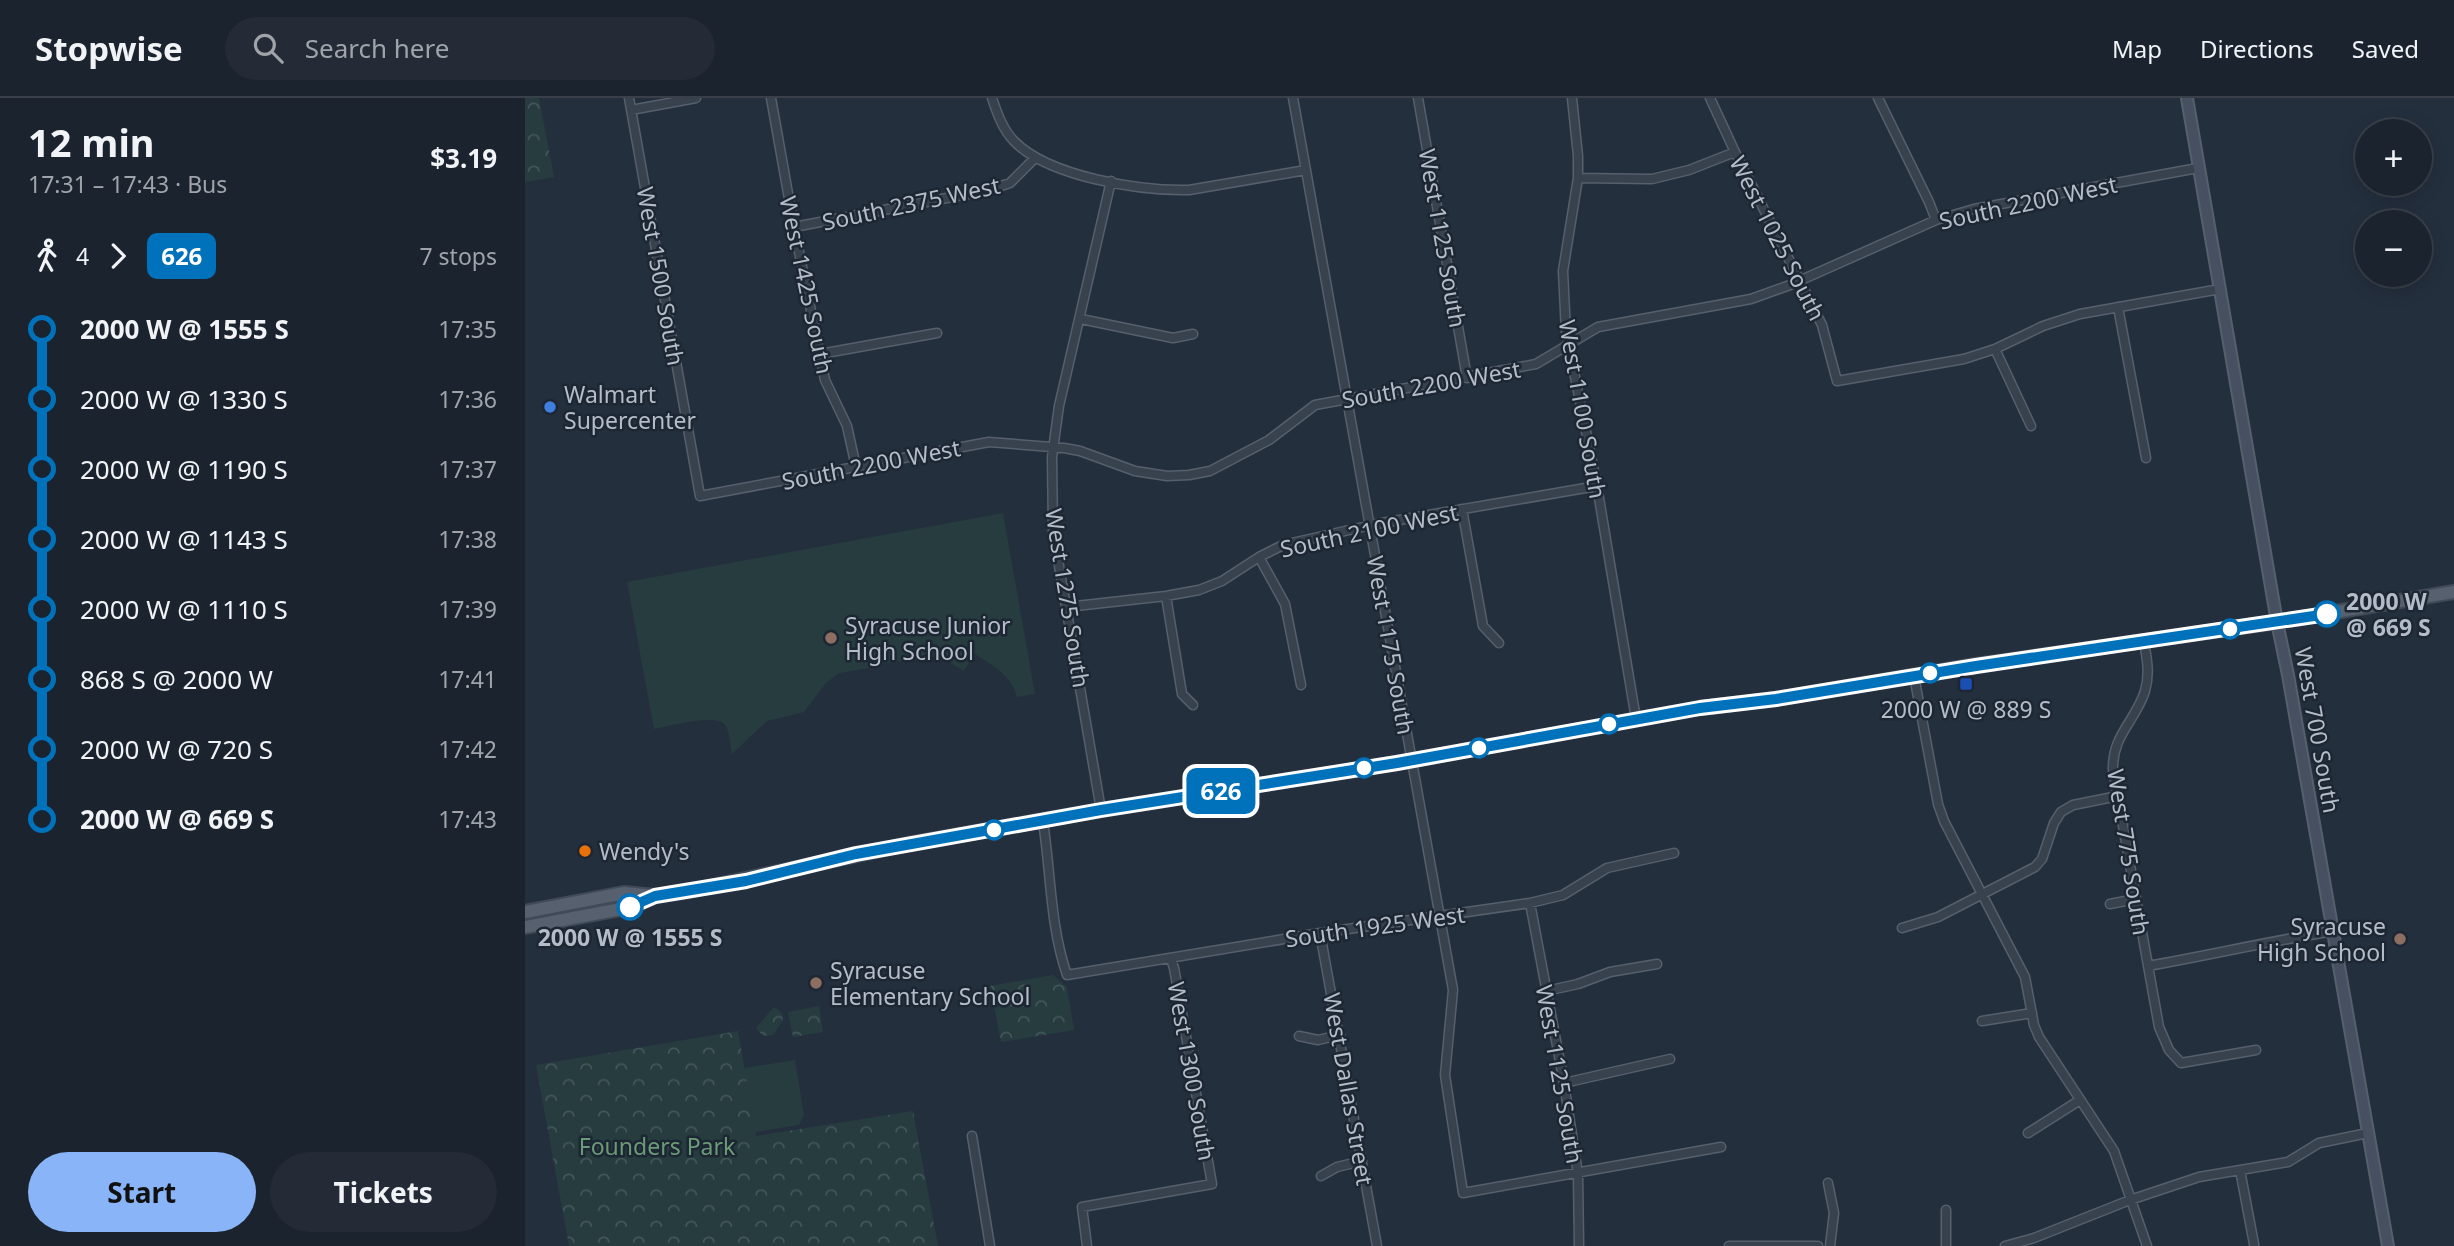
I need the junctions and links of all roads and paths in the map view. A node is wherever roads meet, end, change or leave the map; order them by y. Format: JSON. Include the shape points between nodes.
{"nodes":[{"id":1,"x":629,"y":98,"type":"edge"},
{"id":2,"x":695,"y":98,"type":"edge"},
{"id":3,"x":771,"y":98,"type":"edge"},
{"id":4,"x":992,"y":98,"type":"edge"},
{"id":5,"x":1293,"y":98,"type":"edge"},
{"id":6,"x":1418,"y":98,"type":"edge"},
{"id":7,"x":1572,"y":98,"type":"edge"},
{"id":8,"x":1710,"y":98,"type":"edge"},
{"id":9,"x":1878,"y":98,"type":"edge"},
{"id":10,"x":2187,"y":98,"type":"edge"},
{"id":11,"x":631,"y":110,"type":"junction"},
{"id":12,"x":1735,"y":152,"type":"junction"},
{"id":13,"x":1035,"y":158,"type":"junction"},
{"id":14,"x":2198,"y":168,"type":"junction"},
{"id":15,"x":1306,"y":170,"type":"junction"},
{"id":16,"x":1578,"y":178,"type":"junction"},
{"id":17,"x":1111,"y":181,"type":"junction"},
{"id":18,"x":1935,"y":220,"type":"junction"},
{"id":19,"x":793,"y":227,"type":"junction"},
{"id":20,"x":1801,"y":281,"type":"junction"},
{"id":21,"x":2220,"y":289,"type":"junction"},
{"id":22,"x":2118,"y":307,"type":"junction"},
{"id":23,"x":1081,"y":319,"type":"junction"},
{"id":24,"x":937,"y":333,"type":"dead end"},
{"id":25,"x":1193,"y":334,"type":"dead end"},
{"id":26,"x":1568,"y":344,"type":"junction"},
{"id":27,"x":1995,"y":349,"type":"junction"},
{"id":28,"x":820,"y":354,"type":"junction"},
{"id":29,"x":1467,"y":378,"type":"junction"},
{"id":30,"x":1346,"y":399,"type":"junction"},
{"id":31,"x":2031,"y":426,"type":"dead end"},
{"id":32,"x":1053,"y":446,"type":"junction"},
{"id":33,"x":2146,"y":458,"type":"dead end"},
{"id":34,"x":856,"y":467,"type":"junction"},
{"id":35,"x":1597,"y":486,"type":"junction"},
{"id":36,"x":700,"y":496,"type":"joint"},
{"id":37,"x":1462,"y":509,"type":"junction"},
{"id":38,"x":1370,"y":526,"type":"junction"},
{"id":39,"x":1259,"y":557,"type":"junction"},
{"id":40,"x":2454,"y":592,"type":"edge"},
{"id":41,"x":1166,"y":596,"type":"junction"},
{"id":42,"x":1067,"y":607,"type":"junction"},
{"id":43,"x":2277,"y":622,"type":"junction"},
{"id":44,"x":2144,"y":642,"type":"junction"},
{"id":45,"x":1499,"y":643,"type":"dead end"},
{"id":46,"x":1914,"y":676,"type":"junction"},
{"id":47,"x":1301,"y":685,"type":"dead end"},
{"id":48,"x":1193,"y":705,"type":"dead end"},
{"id":49,"x":1636,"y":719,"type":"junction"},
{"id":50,"x":1411,"y":760,"type":"junction"},
{"id":51,"x":2118,"y":796,"type":"junction"},
{"id":52,"x":1101,"y":810,"type":"junction"},
{"id":53,"x":1043,"y":822,"type":"junction"},
{"id":54,"x":1674,"y":853,"type":"dead end"},
{"id":55,"x":1982,"y":895,"type":"junction"},
{"id":56,"x":655,"y":896,"type":"junction"},
{"id":57,"x":2136,"y":899,"type":"junction"},
{"id":58,"x":1530,"y":902,"type":"junction"},
{"id":59,"x":2110,"y":904,"type":"dead end"},
{"id":60,"x":525,"y":912,"type":"edge"},
{"id":61,"x":1442,"y":917,"type":"junction"},
{"id":62,"x":525,"y":927,"type":"edge"},
{"id":63,"x":1902,"y":928,"type":"dead end"},
{"id":64,"x":2333,"y":931,"type":"junction"},
{"id":65,"x":1320,"y":933,"type":"junction"},
{"id":66,"x":1171,"y":959,"type":"junction"},
{"id":67,"x":1657,"y":964,"type":"dead end"},
{"id":68,"x":2148,"y":966,"type":"junction"},
{"id":69,"x":1546,"y":990,"type":"junction"},
{"id":70,"x":2032,"y":1013,"type":"junction"},
{"id":71,"x":1982,"y":1021,"type":"dead end"},
{"id":72,"x":1340,"y":1035,"type":"junction"},
{"id":73,"x":1299,"y":1036,"type":"dead end"},
{"id":74,"x":2256,"y":1050,"type":"dead end"},
{"id":75,"x":1670,"y":1059,"type":"dead end"},
{"id":76,"x":1564,"y":1083,"type":"junction"},
{"id":77,"x":2080,"y":1100,"type":"junction"},
{"id":78,"x":2028,"y":1133,"type":"dead end"},
{"id":79,"x":2368,"y":1133,"type":"junction"},
{"id":80,"x":972,"y":1136,"type":"dead end"},
{"id":81,"x":1721,"y":1147,"type":"dead end"},
{"id":82,"x":1362,"y":1161,"type":"junction"},
{"id":83,"x":2240,"y":1170,"type":"junction"},
{"id":84,"x":1578,"y":1174,"type":"junction"},
{"id":85,"x":1321,"y":1177,"type":"dead end"},
{"id":86,"x":1828,"y":1183,"type":"dead end"},
{"id":87,"x":2130,"y":1200,"type":"junction"},
{"id":88,"x":1946,"y":1210,"type":"dead end"},
{"id":89,"x":2035,"y":1242,"type":"edge"},
{"id":90,"x":2254,"y":1244,"type":"dead end"},
{"id":91,"x":990,"y":1246,"type":"edge"},
{"id":92,"x":1087,"y":1246,"type":"edge"},
{"id":93,"x":1377,"y":1246,"type":"edge"},
{"id":94,"x":1579,"y":1246,"type":"edge"},
{"id":95,"x":1729,"y":1246,"type":"edge"},
{"id":96,"x":1818,"y":1246,"type":"edge"},
{"id":97,"x":1830,"y":1246,"type":"edge"},
{"id":98,"x":1946,"y":1246,"type":"edge"},
{"id":99,"x":2005,"y":1246,"type":"edge"},
{"id":100,"x":2147,"y":1246,"type":"edge"},
{"id":101,"x":2388,"y":1246,"type":"edge"}],
"edges":[{"from":1,"to":11,"type":"street","name":"West 1500 South"},
{"from":2,"to":11,"type":"street"},
{"from":3,"to":19,"type":"street","name":"West 1425 South"},
{"from":4,"to":13,"type":"street","via":[[1013,140]]},
{"from":5,"to":15,"type":"street","name":"West 1175 South"},
{"from":6,"to":29,"type":"street","name":"West 1125 South"},
{"from":7,"to":16,"type":"street","name":"West 1100 South"},
{"from":8,"to":12,"type":"street","name":"West 1025 South"},
{"from":9,"to":18,"type":"street"},
{"from":10,"to":14,"type":"street","name":"West 700 South"},
{"from":11,"to":36,"type":"street","name":"West 1500 South"},
{"from":12,"to":16,"type":"street","via":[[1652,179]]},
{"from":12,"to":20,"type":"street","name":"West 1025 South"},
{"from":13,"to":17,"type":"street"},
{"from":13,"to":19,"type":"street","name":"South 2375 West","via":[[1010,183],[989,190]]},
{"from":14,"to":18,"type":"street","name":"South 2200 West"},
{"from":14,"to":21,"type":"street","name":"West 700 South"},
{"from":15,"to":17,"type":"street","via":[[1189,190]]},
{"from":15,"to":30,"type":"street","name":"West 1175 South"},
{"from":16,"to":26,"type":"street","name":"West 1100 South","via":[[1563,271]]},
{"from":17,"to":23,"type":"street","name":"West 1275 South"},
{"from":18,"to":20,"type":"street","name":"South 2200 West"},
{"from":19,"to":28,"type":"street","name":"West 1425 South"},
{"from":20,"to":26,"type":"street","name":"South 2200 West","via":[[1751,299],[1598,327]]},
{"from":20,"to":27,"type":"street","name":"West 1025 South","via":[[1822,325],[1837,381],[1964,359]]},
{"from":21,"to":22,"type":"street"},
{"from":21,"to":43,"type":"street","name":"West 700 South"},
{"from":22,"to":27,"type":"street","via":[[2043,326]]},
{"from":22,"to":33,"type":"street"},
{"from":23,"to":25,"type":"street","via":[[1173,338]]},
{"from":23,"to":32,"type":"street","name":"West 1275 South"},
{"from":24,"to":28,"type":"street"},
{"from":26,"to":29,"type":"street","name":"South 2200 West","via":[[1536,365]]},
{"from":26,"to":35,"type":"street","name":"West 1100 South"},
{"from":27,"to":31,"type":"street"},
{"from":28,"to":34,"type":"street","name":"West 1425 South"},
{"from":29,"to":30,"type":"street","name":"South 2200 West"},
{"from":30,"to":32,"type":"street","name":"South 2200 West","via":[[1315,405],[1269,440],[1210,471],[1189,475],[1135,471]]},
{"from":30,"to":38,"type":"street","name":"West 1175 South"},
{"from":32,"to":34,"type":"street","name":"South 2200 West","via":[[989,442]]},
{"from":32,"to":42,"type":"street","name":"West 1275 South","via":[[1053,531]]},
{"from":34,"to":36,"type":"street","name":"South 2200 West"},
{"from":35,"to":37,"type":"street","name":"South 2100 West"},
{"from":35,"to":49,"type":"street","name":"West 1100 South"},
{"from":37,"to":38,"type":"street","name":"South 2100 West"},
{"from":37,"to":45,"type":"street","via":[[1483,626]]},
{"from":38,"to":39,"type":"street","name":"South 2100 West","via":[[1283,545]]},
{"from":38,"to":50,"type":"street","name":"West 1175 South"},
{"from":39,"to":41,"type":"street","name":"South 2100 West","via":[[1222,581]]},
{"from":39,"to":47,"type":"street","via":[[1285,604]]},
{"from":40,"to":43,"type":"main road"},
{"from":41,"to":42,"type":"street","name":"South 2100 West"},
{"from":41,"to":48,"type":"street","via":[[1182,694]]},
{"from":42,"to":52,"type":"street","name":"West 1275 South"},
{"from":43,"to":44,"type":"main road"},
{"from":43,"to":64,"type":"street","name":"West 700 South"},
{"from":44,"to":46,"type":"main road"},
{"from":44,"to":51,"type":"street","name":"West 775 South","via":[[2148,663],[2145,693],[2114,752]]},
{"from":46,"to":49,"type":"main road"},
{"from":46,"to":55,"type":"street","via":[[1938,804]]},
{"from":49,"to":50,"type":"main road"},
{"from":50,"to":52,"type":"main road"},
{"from":50,"to":61,"type":"street","name":"West 1175 South"},
{"from":51,"to":55,"type":"street","via":[[2066,808],[2057,817],[2039,864]]},
{"from":51,"to":57,"type":"street","name":"West 775 South"},
{"from":52,"to":53,"type":"main road"},
{"from":53,"to":56,"type":"main road","via":[[856,854],[746,881]]},
{"from":53,"to":66,"type":"street","name":"South 1925 West","via":[[1049,891],[1067,975]]},
{"from":54,"to":58,"type":"street","name":"South 1925 West","via":[[1608,868],[1563,895]]},
{"from":55,"to":63,"type":"street"},
{"from":55,"to":70,"type":"street","via":[[2025,976]]},
{"from":56,"to":60,"type":"main road","via":[[624,893]]},
{"from":56,"to":62,"type":"main road","via":[[626,908]]},
{"from":57,"to":59,"type":"street"},
{"from":57,"to":68,"type":"street","name":"West 775 South"},
{"from":58,"to":61,"type":"street","name":"South 1925 West"},
{"from":58,"to":69,"type":"street","name":"West 1125 South"},
{"from":61,"to":65,"type":"street","name":"South 1925 West"},
{"from":61,"to":84,"type":"street","name":"West 1175 South","via":[[1453,990],[1445,1075],[1463,1193]]},
{"from":64,"to":68,"type":"street"},
{"from":64,"to":79,"type":"street","name":"West 700 South"},
{"from":65,"to":66,"type":"street","name":"South 1925 West"},
{"from":65,"to":72,"type":"street","name":"West Dallas Street"},
{"from":66,"to":92,"type":"street","name":"West 1300 South","via":[[1212,1184],[1082,1207]]},
{"from":67,"to":69,"type":"street"},
{"from":68,"to":74,"type":"street","name":"West 775 South","via":[[2159,1027],[2181,1063]]},
{"from":69,"to":76,"type":"street","name":"West 1125 South"},
{"from":70,"to":71,"type":"street"},
{"from":70,"to":77,"type":"street","via":[[2039,1037]]},
{"from":72,"to":73,"type":"street","via":[[1318,1040]]},
{"from":72,"to":82,"type":"street","name":"West Dallas Street"},
{"from":75,"to":76,"type":"street"},
{"from":76,"to":84,"type":"street","name":"West 1125 South"},
{"from":77,"to":78,"type":"street"},
{"from":77,"to":87,"type":"street","via":[[2114,1151]]},
{"from":79,"to":83,"type":"street","via":[[2319,1143],[2288,1162]]},
{"from":79,"to":101,"type":"street","name":"West 700 South"},
{"from":80,"to":91,"type":"street"},
{"from":81,"to":84,"type":"street"},
{"from":82,"to":85,"type":"street"},
{"from":82,"to":93,"type":"street","name":"West Dallas Street"},
{"from":83,"to":87,"type":"street","via":[[2199,1177]]},
{"from":83,"to":90,"type":"street"},
{"from":84,"to":94,"type":"street","name":"West 1125 South"},
{"from":86,"to":97,"type":"street","via":[[1833,1213]]},
{"from":87,"to":89,"type":"street"},
{"from":87,"to":100,"type":"street"},
{"from":88,"to":98,"type":"street"},
{"from":89,"to":99,"type":"street"},
{"from":95,"to":96,"type":"street"}]}
